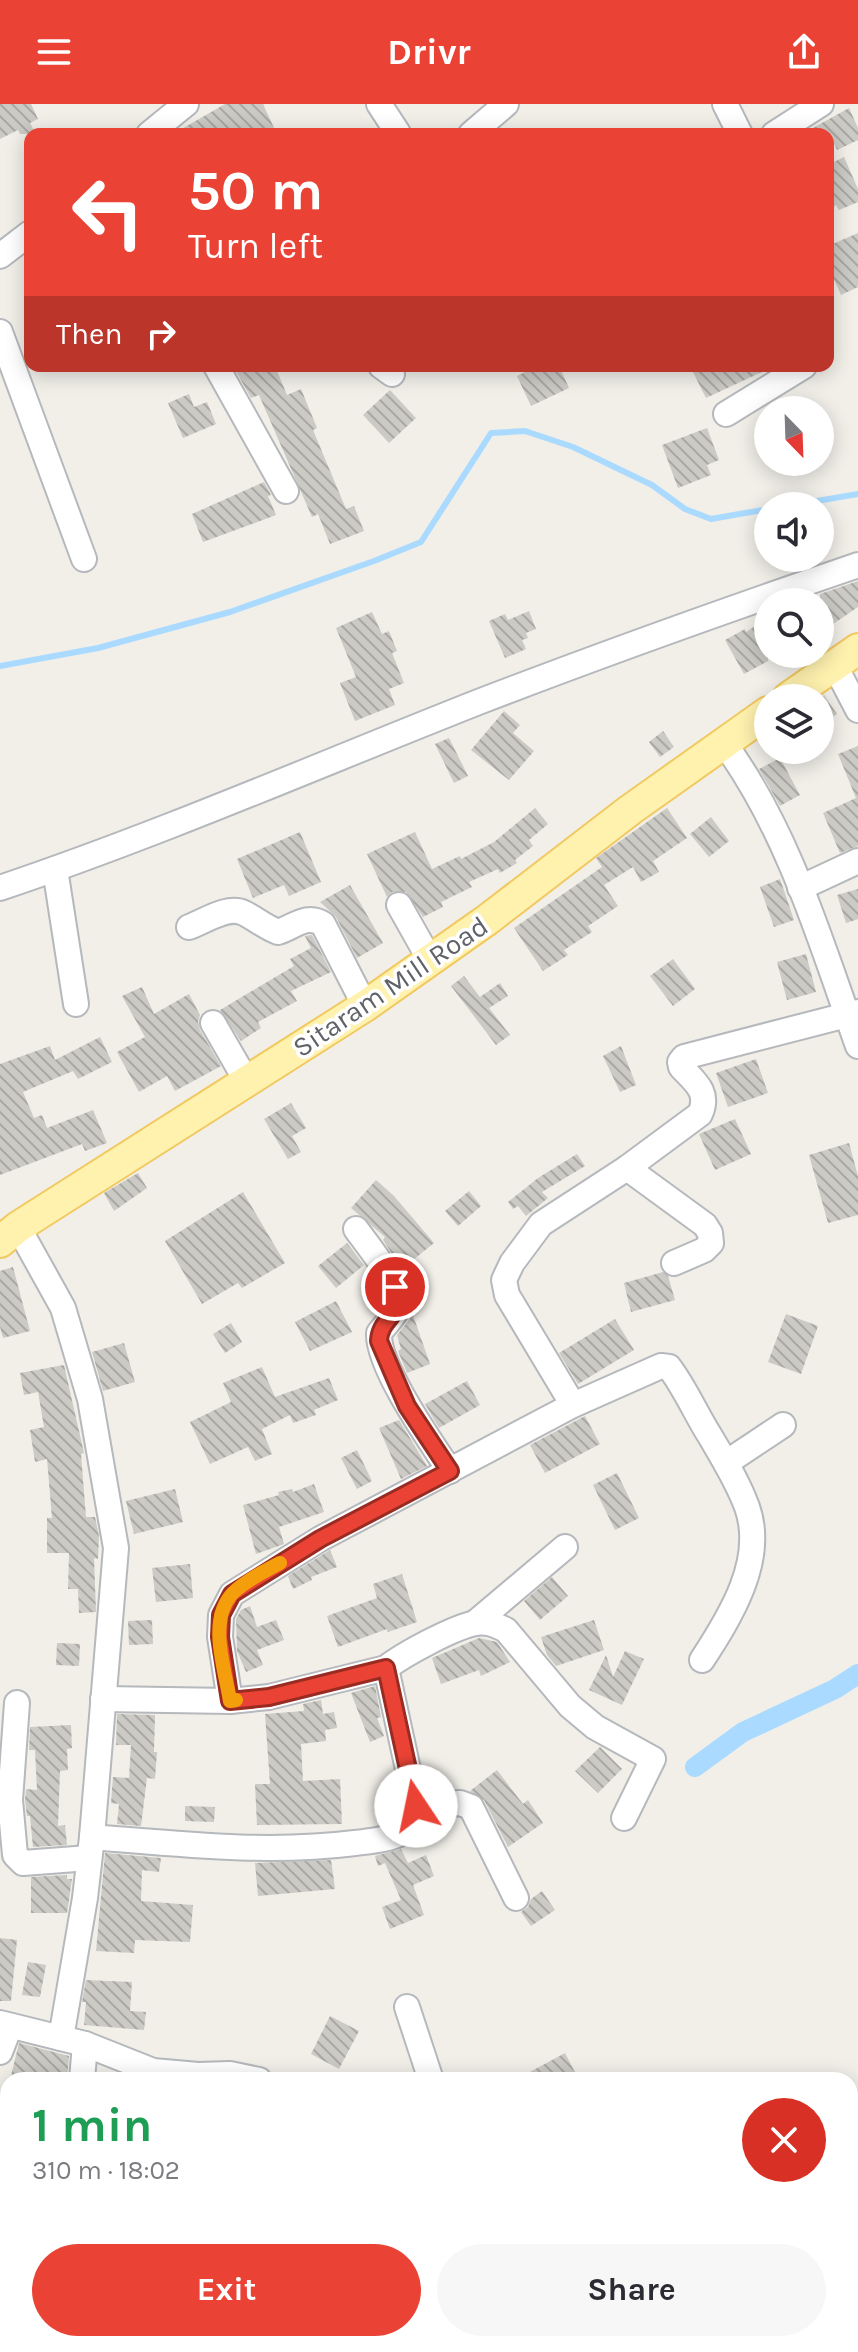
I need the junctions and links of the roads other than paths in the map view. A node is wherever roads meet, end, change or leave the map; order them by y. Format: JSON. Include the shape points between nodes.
{"nodes":[{"id":1,"x":186,"y":104,"type":"edge"},
{"id":2,"x":379,"y":104,"type":"edge"},
{"id":3,"x":506,"y":104,"type":"edge"},
{"id":4,"x":725,"y":104,"type":"edge"},
{"id":5,"x":821,"y":104,"type":"edge"},
{"id":6,"x":156,"y":128,"type":"edge"},
{"id":7,"x":395,"y":128,"type":"edge"},
{"id":8,"x":478,"y":128,"type":"edge"},
{"id":9,"x":737,"y":128,"type":"edge"},
{"id":10,"x":783,"y":128,"type":"edge"},
{"id":11,"x":24,"y":238,"type":"edge"},
{"id":12,"x":0,"y":256,"type":"edge"},
{"id":13,"x":0,"y":332,"type":"edge"},
{"id":14,"x":219,"y":372,"type":"edge"},
{"id":15,"x":794,"y":372,"type":"edge"},
{"id":16,"x":726,"y":414,"type":"dead end"},
{"id":17,"x":286,"y":491,"type":"dead end"},
{"id":18,"x":84,"y":559,"type":"dead end"},
{"id":19,"x":858,"y":565,"type":"edge"},
{"id":20,"x":846,"y":657,"type":"edge"},
{"id":21,"x":808,"y":684,"type":"edge"},
{"id":22,"x":858,"y":710,"type":"edge"},
{"id":23,"x":754,"y":722,"type":"edge"},
{"id":24,"x":724,"y":743,"type":"junction"},
{"id":25,"x":858,"y":861,"type":"edge"},
{"id":26,"x":55,"y":869,"type":"junction"},
{"id":27,"x":0,"y":888,"type":"edge"},
{"id":28,"x":800,"y":888,"type":"junction"},
{"id":29,"x":399,"y":905,"type":"dead end"},
{"id":30,"x":189,"y":927,"type":"dead end"},
{"id":31,"x":430,"y":960,"type":"junction"},
{"id":32,"x":76,"y":1004,"type":"dead end"},
{"id":33,"x":365,"y":1006,"type":"junction"},
{"id":34,"x":853,"y":1014,"type":"edge"},
{"id":35,"x":213,"y":1023,"type":"dead end"},
{"id":36,"x":858,"y":1046,"type":"edge"},
{"id":37,"x":247,"y":1082,"type":"junction"},
{"id":38,"x":627,"y":1168,"type":"junction"},
{"id":39,"x":356,"y":1229,"type":"dead end"},
{"id":40,"x":9,"y":1235,"type":"edge"},
{"id":41,"x":674,"y":1263,"type":"dead end"},
{"id":42,"x":573,"y":1405,"type":"junction"},
{"id":43,"x":783,"y":1425,"type":"dead end"},
{"id":44,"x":726,"y":1463,"type":"junction"},
{"id":45,"x":450,"y":1471,"type":"junction"},
{"id":46,"x":565,"y":1547,"type":"dead end"},
{"id":47,"x":475,"y":1623,"type":"junction"},
{"id":48,"x":702,"y":1660,"type":"dead end"},
{"id":49,"x":386,"y":1668,"type":"junction"},
{"id":50,"x":103,"y":1699,"type":"junction"},
{"id":51,"x":230,"y":1701,"type":"junction"},
{"id":52,"x":17,"y":1703,"type":"dead end"},
{"id":53,"x":416,"y":1806,"type":"junction"},
{"id":54,"x":624,"y":1818,"type":"dead end"},
{"id":55,"x":91,"y":1848,"type":"junction"},
{"id":56,"x":516,"y":1898,"type":"dead end"},
{"id":57,"x":407,"y":2007,"type":"dead end"},
{"id":58,"x":5,"y":2024,"type":"edge"},
{"id":59,"x":73,"y":2041,"type":"junction"},
{"id":60,"x":0,"y":2052,"type":"edge"},
{"id":61,"x":428,"y":2069,"type":"edge"},
{"id":62,"x":80,"y":2072,"type":"edge"},
{"id":63,"x":164,"y":2072,"type":"edge"}],
"edges":[{"from":1,"to":6,"type":"street"},
{"from":2,"to":7,"type":"street"},
{"from":3,"to":8,"type":"street"},
{"from":4,"to":9,"type":"street"},
{"from":5,"to":10,"type":"street"},
{"from":11,"to":12,"type":"street"},
{"from":13,"to":18,"type":"street"},
{"from":14,"to":17,"type":"street"},
{"from":15,"to":16,"type":"street"},
{"from":19,"to":26,"type":"street","via":[[496,696]]},
{"from":20,"to":21,"type":"main road"},
{"from":20,"to":22,"type":"street"},
{"from":23,"to":24,"type":"main road","name":"Sitaram Mill Road"},
{"from":24,"to":28,"type":"street","via":[[763,806]]},
{"from":24,"to":31,"type":"main road","name":"Sitaram Mill Road"},
{"from":25,"to":28,"type":"street"},
{"from":26,"to":27,"type":"street"},
{"from":26,"to":32,"type":"street"},
{"from":28,"to":34,"type":"street"},
{"from":29,"to":31,"type":"street"},
{"from":30,"to":33,"type":"street","via":[[229,911],[278,932],[315,918]]},
{"from":31,"to":33,"type":"main road","name":"Sitaram Mill Road"},
{"from":33,"to":37,"type":"main road","name":"Sitaram Mill Road"},
{"from":34,"to":36,"type":"street"},
{"from":34,"to":38,"type":"street","via":[[684,1057],[672,1054],[704,1093],[705,1104],[700,1114]]},
{"from":35,"to":37,"type":"street"},
{"from":37,"to":40,"type":"main road","name":"Sitaram Mill Road"},
{"from":38,"to":41,"type":"street","via":[[710,1233],[711,1243],[704,1250]]},
{"from":38,"to":42,"type":"street","via":[[541,1224],[504,1280],[507,1295]]},
{"from":39,"to":45,"type":"street","via":[[399,1299],[379,1333],[382,1351],[407,1406]]},
{"from":40,"to":50,"type":"street","via":[[63,1308],[90,1399],[116,1548]]},
{"from":42,"to":44,"type":"street","via":[[669,1367]]},
{"from":42,"to":45,"type":"street"},
{"from":43,"to":44,"type":"street"},
{"from":44,"to":48,"type":"street","via":[[747,1507],[753,1535],[749,1569]]},
{"from":45,"to":51,"type":"street","via":[[320,1539],[232,1594],[221,1615],[220,1637]]},
{"from":46,"to":47,"type":"street"},
{"from":47,"to":49,"type":"street"},
{"from":47,"to":54,"type":"street","via":[[506,1630],[570,1706],[595,1727],[653,1759]]},
{"from":49,"to":51,"type":"street","via":[[269,1697]]},
{"from":49,"to":53,"type":"street"},
{"from":50,"to":51,"type":"street"},
{"from":50,"to":55,"type":"street"},
{"from":52,"to":55,"type":"street","via":[[10,1800],[15,1855],[23,1863]]},
{"from":53,"to":55,"type":"street","via":[[414,1821],[404,1832],[378,1840],[322,1847]]},
{"from":53,"to":56,"type":"street","via":[[471,1807]]},
{"from":55,"to":59,"type":"street"},
{"from":57,"to":61,"type":"street"},
{"from":58,"to":59,"type":"street"},
{"from":58,"to":60,"type":"street"},
{"from":59,"to":62,"type":"street"},
{"from":59,"to":63,"type":"street"}]}
